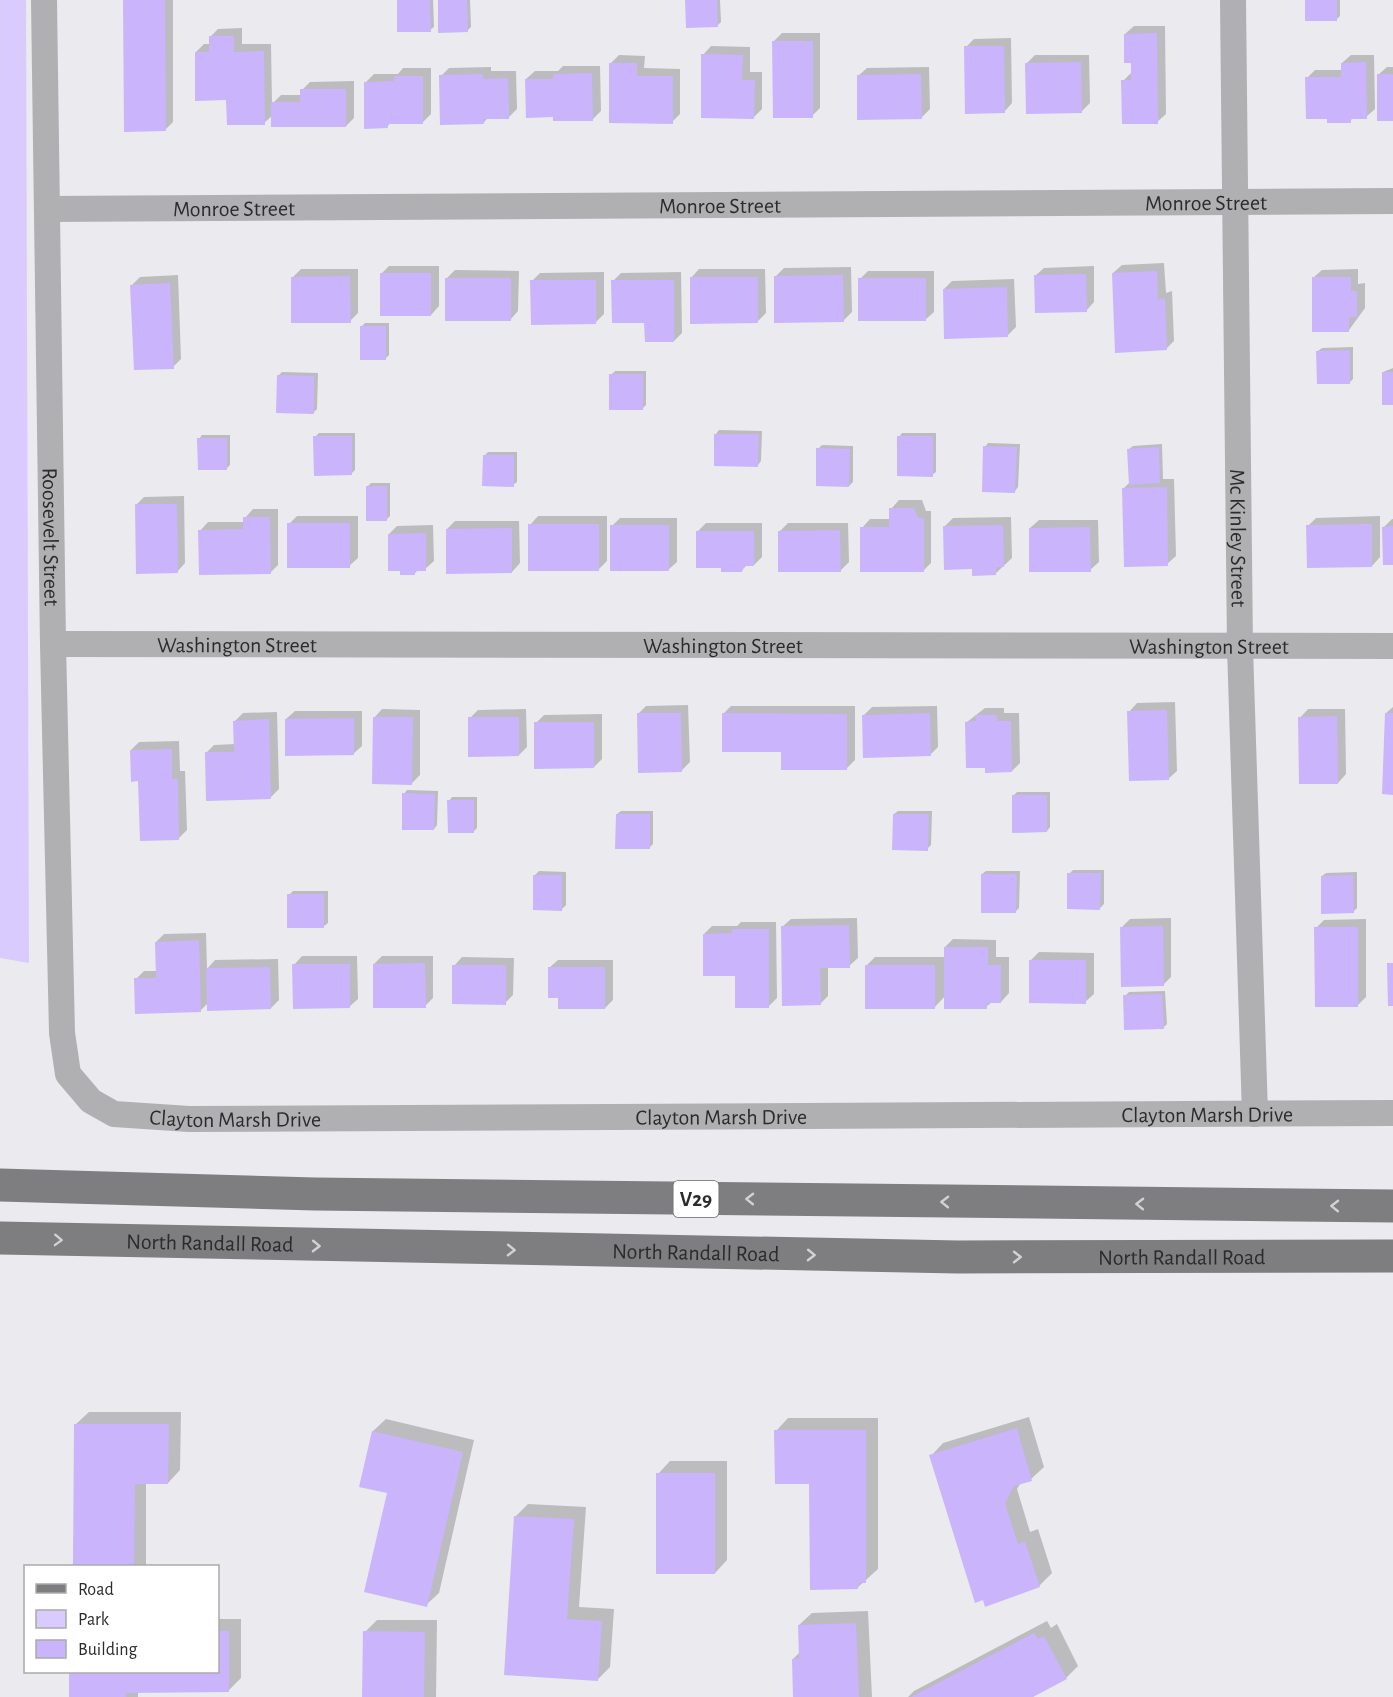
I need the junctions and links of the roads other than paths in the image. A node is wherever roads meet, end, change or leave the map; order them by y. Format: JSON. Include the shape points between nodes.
{"nodes":[{"id":1,"x":44,"y":0,"type":"edge"},
{"id":2,"x":1233,"y":0,"type":"edge"},
{"id":3,"x":1393,"y":201,"type":"edge"},
{"id":4,"x":1234,"y":202,"type":"junction"},
{"id":5,"x":48,"y":209,"type":"junction"},
{"id":6,"x":53,"y":644,"type":"junction"},
{"id":7,"x":1393,"y":646,"type":"edge"},
{"id":8,"x":1240,"y":648,"type":"junction"},
{"id":9,"x":68,"y":1074,"type":"joint"},
{"id":10,"x":1393,"y":1113,"type":"edge"},
{"id":11,"x":1255,"y":1114,"type":"junction"},
{"id":12,"x":0,"y":1185,"type":"edge"},
{"id":13,"x":1393,"y":1206,"type":"edge"},
{"id":14,"x":0,"y":1238,"type":"edge"},
{"id":15,"x":1393,"y":1256,"type":"edge"}],
"edges":[{"from":1,"to":5,"type":"street","name":"Roosevelt Street"},
{"from":2,"to":4,"type":"street","name":"Mc Kinley Street"},
{"from":3,"to":4,"type":"street","name":"Monroe Street"},
{"from":4,"to":5,"type":"street","name":"Monroe Street"},
{"from":4,"to":8,"type":"street","name":"Mc Kinley Street"},
{"from":5,"to":6,"type":"street","name":"Roosevelt Street"},
{"from":6,"to":8,"type":"street","name":"Washington Street"},
{"from":6,"to":9,"type":"street","name":"Roosevelt Street","via":[[62,1033]]},
{"from":7,"to":8,"type":"street","name":"Washington Street"},
{"from":8,"to":11,"type":"street","name":"Mc Kinley Street"},
{"from":9,"to":11,"type":"street","name":"Clayton Marsh Drive","via":[[90,1101],[114,1114],[189,1119]]},
{"from":10,"to":11,"type":"street","name":"Clayton Marsh Drive"},
{"from":13,"to":12,"type":"main road","number":"V29","one_way":true,"via":[[315,1194]]},
{"from":14,"to":15,"type":"main road","name":"North Randall Road","one_way":true,"via":[[958,1257]]}]}
